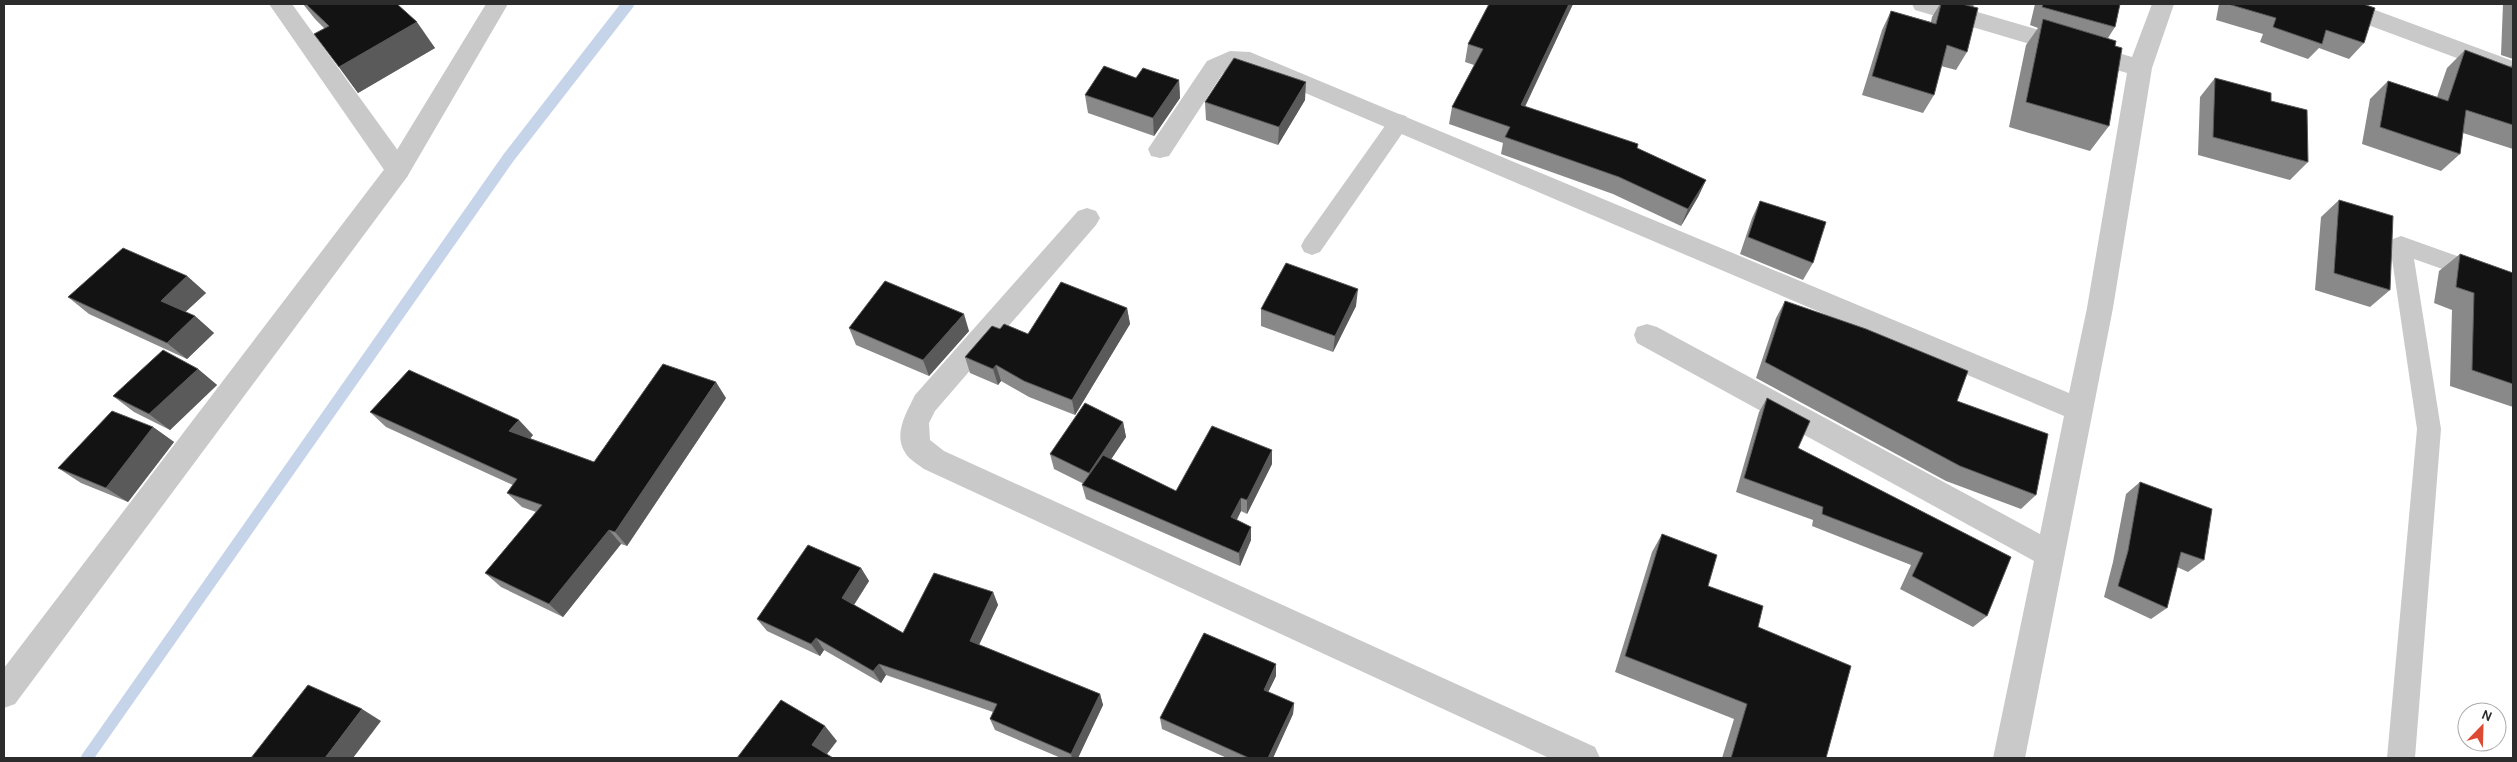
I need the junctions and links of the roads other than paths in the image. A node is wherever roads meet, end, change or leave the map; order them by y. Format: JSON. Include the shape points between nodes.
{"nodes":[{"id":1,"x":280,"y":4,"type":"edge"},
{"id":2,"x":497,"y":4,"type":"edge"},
{"id":3,"x":1923,"y":4,"type":"edge"},
{"id":4,"x":2163,"y":4,"type":"edge"},
{"id":5,"x":2336,"y":4,"type":"edge"},
{"id":6,"x":2140,"y":68,"type":"junction"},
{"id":7,"x":2513,"y":70,"type":"edge"},
{"id":8,"x":1399,"y":122,"type":"junction"},
{"id":9,"x":1160,"y":150,"type":"dead end"},
{"id":10,"x":398,"y":170,"type":"junction"},
{"id":11,"x":1087,"y":218,"type":"dead end"},
{"id":12,"x":1312,"y":246,"type":"dead end"},
{"id":13,"x":2513,"y":285,"type":"edge"},
{"id":14,"x":1647,"y":336,"type":"dead end"},
{"id":15,"x":2079,"y":410,"type":"junction"},
{"id":16,"x":2050,"y":555,"type":"junction"},
{"id":17,"x":4,"y":693,"type":"edge"},
{"id":18,"x":1584,"y":758,"type":"edge"},
{"id":19,"x":2009,"y":758,"type":"edge"},
{"id":20,"x":2401,"y":758,"type":"edge"}],
"edges":[{"from":1,"to":10,"type":"street"},
{"from":2,"to":10,"type":"street"},
{"from":3,"to":6,"type":"street"},
{"from":4,"to":6,"type":"street"},
{"from":5,"to":7,"type":"street"},
{"from":6,"to":15,"type":"street","via":[[2100,308]]},
{"from":8,"to":9,"type":"street","via":[[1256,62],[1227,59],[1215,67]]},
{"from":8,"to":12,"type":"lane"},
{"from":8,"to":15,"type":"street"},
{"from":10,"to":17,"type":"street"},
{"from":11,"to":18,"type":"street","via":[[925,404],[915,423],[916,446],[934,460]]},
{"from":13,"to":20,"type":"lane","via":[[2401,245],[2429,429]]},
{"from":14,"to":16,"type":"street"},
{"from":15,"to":16,"type":"street"},
{"from":16,"to":19,"type":"street"}]}
